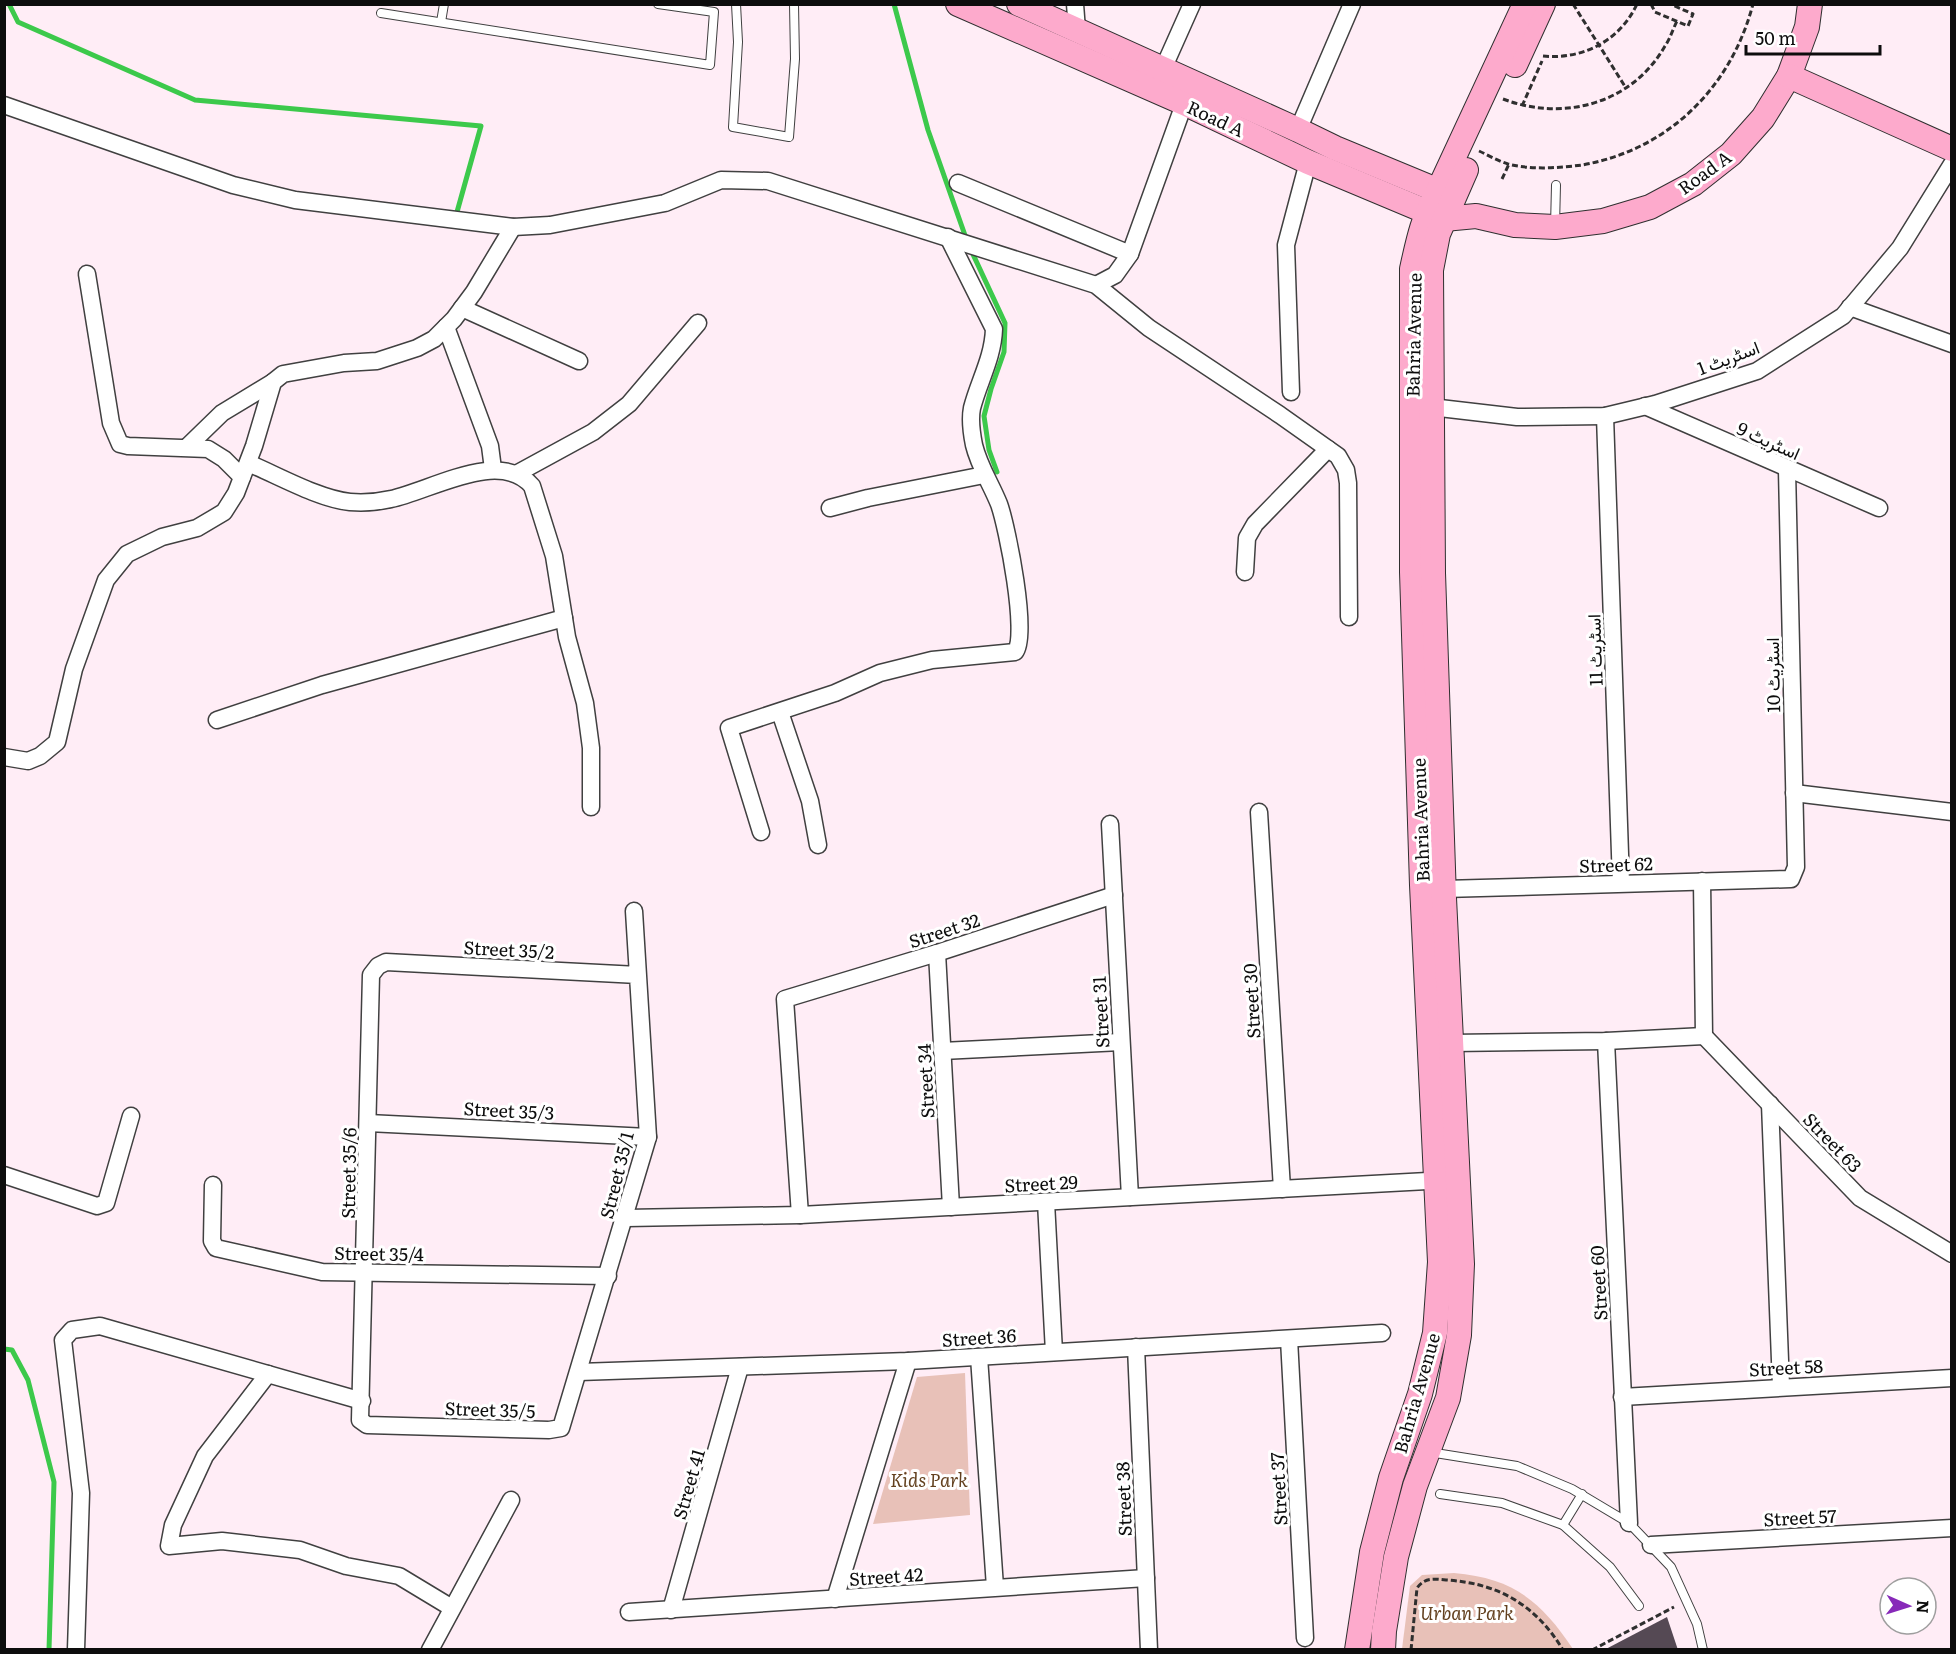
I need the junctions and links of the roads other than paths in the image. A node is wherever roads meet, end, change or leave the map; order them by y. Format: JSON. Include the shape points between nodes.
{"nodes":[{"id":1,"x":444,"y":4,"type":"edge"},
{"id":2,"x":658,"y":4,"type":"edge"},
{"id":3,"x":736,"y":4,"type":"edge"},
{"id":4,"x":794,"y":4,"type":"edge"},
{"id":5,"x":958,"y":4,"type":"edge"},
{"id":6,"x":1019,"y":4,"type":"edge"},
{"id":7,"x":1075,"y":4,"type":"edge"},
{"id":8,"x":1192,"y":4,"type":"edge"},
{"id":9,"x":1352,"y":4,"type":"edge"},
{"id":10,"x":1525,"y":4,"type":"edge"},
{"id":11,"x":1543,"y":4,"type":"edge"},
{"id":12,"x":1810,"y":4,"type":"edge"},
{"id":13,"x":381,"y":13,"type":"dead end"},
{"id":14,"x":441,"y":22,"type":"junction"},
{"id":15,"x":1077,"y":30,"type":"junction"},
{"id":16,"x":1163,"y":69,"type":"junction"},
{"id":17,"x":1789,"y":76,"type":"junction"},
{"id":18,"x":1188,"y":92,"type":"junction"},
{"id":19,"x":4,"y":105,"type":"edge"},
{"id":20,"x":1298,"y":130,"type":"junction"},
{"id":21,"x":1952,"y":149,"type":"edge"},
{"id":22,"x":1308,"y":162,"type":"junction"},
{"id":23,"x":1952,"y":164,"type":"edge"},
{"id":24,"x":958,"y":183,"type":"dead end"},
{"id":25,"x":1556,"y":185,"type":"dead end"},
{"id":26,"x":1446,"y":193,"type":"junction"},
{"id":27,"x":1435,"y":215,"type":"junction"},
{"id":28,"x":1476,"y":216,"type":"junction"},
{"id":29,"x":513,"y":227,"type":"junction"},
{"id":30,"x":1555,"y":227,"type":"junction"},
{"id":31,"x":953,"y":238,"type":"junction"},
{"id":32,"x":1130,"y":254,"type":"junction"},
{"id":33,"x":87,"y":274,"type":"dead end"},
{"id":34,"x":1096,"y":285,"type":"junction"},
{"id":35,"x":462,"y":308,"type":"junction"},
{"id":36,"x":1850,"y":308,"type":"junction"},
{"id":37,"x":698,"y":323,"type":"dead end"},
{"id":38,"x":446,"y":327,"type":"junction"},
{"id":39,"x":1952,"y":344,"type":"edge"},
{"id":40,"x":579,"y":361,"type":"dead end"},
{"id":41,"x":273,"y":382,"type":"junction"},
{"id":42,"x":1291,"y":392,"type":"dead end"},
{"id":43,"x":1645,"y":406,"type":"junction"},
{"id":44,"x":1431,"y":407,"type":"junction"},
{"id":45,"x":1605,"y":416,"type":"junction"},
{"id":46,"x":187,"y":447,"type":"junction"},
{"id":47,"x":1328,"y":449,"type":"junction"},
{"id":48,"x":245,"y":470,"type":"junction"},
{"id":49,"x":493,"y":470,"type":"junction"},
{"id":50,"x":1787,"y":470,"type":"junction"},
{"id":51,"x":516,"y":474,"type":"junction"},
{"id":52,"x":984,"y":475,"type":"junction"},
{"id":53,"x":830,"y":508,"type":"dead end"},
{"id":54,"x":1879,"y":508,"type":"dead end"},
{"id":55,"x":1245,"y":572,"type":"dead end"},
{"id":56,"x":1349,"y":617,"type":"dead end"},
{"id":57,"x":564,"y":618,"type":"junction"},
{"id":58,"x":780,"y":712,"type":"junction"},
{"id":59,"x":217,"y":720,"type":"dead end"},
{"id":60,"x":4,"y":757,"type":"edge"},
{"id":61,"x":1794,"y":793,"type":"junction"},
{"id":62,"x":591,"y":807,"type":"dead end"},
{"id":63,"x":1259,"y":812,"type":"dead end"},
{"id":64,"x":1952,"y":812,"type":"edge"},
{"id":65,"x":1110,"y":824,"type":"dead end"},
{"id":66,"x":761,"y":832,"type":"dead end"},
{"id":67,"x":818,"y":846,"type":"dead end"},
{"id":68,"x":1791,"y":879,"type":"joint"},
{"id":69,"x":1702,"y":881,"type":"junction"},
{"id":70,"x":1621,"y":883,"type":"junction"},
{"id":71,"x":1443,"y":889,"type":"junction"},
{"id":72,"x":1114,"y":895,"type":"junction"},
{"id":73,"x":634,"y":911,"type":"dead end"},
{"id":74,"x":937,"y":953,"type":"junction"},
{"id":75,"x":378,"y":966,"type":"joint"},
{"id":76,"x":638,"y":975,"type":"junction"},
{"id":77,"x":1704,"y":1036,"type":"junction"},
{"id":78,"x":1606,"y":1041,"type":"junction"},
{"id":79,"x":1121,"y":1042,"type":"junction"},
{"id":80,"x":1451,"y":1043,"type":"junction"},
{"id":81,"x":942,"y":1051,"type":"junction"},
{"id":82,"x":1770,"y":1104,"type":"junction"},
{"id":83,"x":131,"y":1116,"type":"dead end"},
{"id":84,"x":369,"y":1123,"type":"junction"},
{"id":85,"x":648,"y":1137,"type":"junction"},
{"id":86,"x":4,"y":1175,"type":"edge"},
{"id":87,"x":1446,"y":1180,"type":"junction"},
{"id":88,"x":213,"y":1185,"type":"dead end"},
{"id":89,"x":1282,"y":1189,"type":"junction"},
{"id":90,"x":1130,"y":1197,"type":"junction"},
{"id":91,"x":1046,"y":1202,"type":"junction"},
{"id":92,"x":951,"y":1207,"type":"junction"},
{"id":93,"x":800,"y":1215,"type":"junction"},
{"id":94,"x":626,"y":1218,"type":"junction"},
{"id":95,"x":1952,"y":1254,"type":"edge"},
{"id":96,"x":365,"y":1272,"type":"junction"},
{"id":97,"x":608,"y":1276,"type":"junction"},
{"id":98,"x":1382,"y":1333,"type":"dead end"},
{"id":99,"x":1289,"y":1339,"type":"junction"},
{"id":100,"x":1136,"y":1347,"type":"junction"},
{"id":101,"x":1054,"y":1352,"type":"junction"},
{"id":102,"x":979,"y":1357,"type":"junction"},
{"id":103,"x":908,"y":1361,"type":"junction"},
{"id":104,"x":740,"y":1367,"type":"junction"},
{"id":105,"x":579,"y":1372,"type":"junction"},
{"id":106,"x":268,"y":1374,"type":"junction"},
{"id":107,"x":1952,"y":1378,"type":"edge"},
{"id":108,"x":1781,"y":1386,"type":"junction"},
{"id":109,"x":1622,"y":1397,"type":"junction"},
{"id":110,"x":362,"y":1401,"type":"junction"},
{"id":111,"x":360,"y":1420,"type":"joint"},
{"id":112,"x":1429,"y":1452,"type":"junction"},
{"id":113,"x":1440,"y":1494,"type":"dead end"},
{"id":114,"x":1582,"y":1494,"type":"junction"},
{"id":115,"x":511,"y":1500,"type":"dead end"},
{"id":116,"x":1629,"y":1523,"type":"junction"},
{"id":117,"x":1563,"y":1525,"type":"junction"},
{"id":118,"x":1952,"y":1528,"type":"edge"},
{"id":119,"x":1650,"y":1545,"type":"junction"},
{"id":120,"x":1146,"y":1578,"type":"junction"},
{"id":121,"x":995,"y":1587,"type":"junction"},
{"id":122,"x":835,"y":1599,"type":"junction"},
{"id":123,"x":1639,"y":1606,"type":"dead end"},
{"id":124,"x":452,"y":1608,"type":"junction"},
{"id":125,"x":671,"y":1610,"type":"junction"},
{"id":126,"x":629,"y":1612,"type":"dead end"},
{"id":127,"x":1305,"y":1638,"type":"dead end"},
{"id":128,"x":76,"y":1650,"type":"edge"},
{"id":129,"x":430,"y":1650,"type":"edge"},
{"id":130,"x":1149,"y":1650,"type":"edge"},
{"id":131,"x":1357,"y":1650,"type":"edge"},
{"id":132,"x":1383,"y":1650,"type":"edge"},
{"id":133,"x":1703,"y":1650,"type":"edge"}],
"edges":[{"from":1,"to":14,"type":"lane"},
{"from":2,"to":14,"type":"lane","via":[[714,12],[710,64]]},
{"from":3,"to":4,"type":"lane","via":[[733,127],[789,137],[795,59]]},
{"from":5,"to":18,"type":"street","name":"Road A"},
{"from":6,"to":15,"type":"street","name":"Road A"},
{"from":7,"to":15,"type":"street"},
{"from":8,"to":16,"type":"street"},
{"from":9,"to":20,"type":"street"},
{"from":10,"to":26,"type":"street","name":"Bahria Avenue"},
{"from":11,"to":26,"type":"street","name":"Bahria Avenue","via":[[1476,150]]},
{"from":12,"to":17,"type":"street","name":"Road A","via":[[1807,27]]},
{"from":13,"to":14,"type":"lane"},
{"from":15,"to":16,"type":"street","name":"Road A"},
{"from":16,"to":18,"type":"street","name":"Road A"},
{"from":17,"to":21,"type":"street"},
{"from":17,"to":30,"type":"street","name":"Road A","via":[[1763,118],[1738,147],[1693,184],[1641,210],[1604,221]]},
{"from":18,"to":20,"type":"street","name":"Road A"},
{"from":18,"to":22,"type":"street","name":"Road A"},
{"from":18,"to":32,"type":"street"},
{"from":19,"to":29,"type":"street","via":[[233,185],[295,200]]},
{"from":20,"to":26,"type":"street","name":"Road A"},
{"from":22,"to":27,"type":"street","name":"Road A"},
{"from":22,"to":42,"type":"street","via":[[1286,245]]},
{"from":23,"to":36,"type":"street","name":"اسٹریٹ 1","via":[[1900,248]]},
{"from":24,"to":32,"type":"street"},
{"from":25,"to":30,"type":"lane"},
{"from":26,"to":27,"type":"street","name":"Bahria Avenue"},
{"from":26,"to":28,"type":"street","name":"Road A"},
{"from":27,"to":28,"type":"street","name":"Road A"},
{"from":27,"to":44,"type":"street","name":"Bahria Avenue","via":[[1438,234],[1431,270]]},
{"from":27,"to":87,"type":"street","name":"Bahria Avenue","via":[[1421,227],[1413,269],[1412,572]]},
{"from":28,"to":30,"type":"street","name":"Road A","via":[[1515,225]]},
{"from":29,"to":31,"type":"street","via":[[550,225],[665,203],[721,180],[768,182]]},
{"from":29,"to":35,"type":"street"},
{"from":31,"to":34,"type":"street"},
{"from":31,"to":52,"type":"street","via":[[994,329],[994,346],[971,411],[974,444]]},
{"from":32,"to":34,"type":"street","via":[[1116,275]]},
{"from":33,"to":46,"type":"street","via":[[111,423],[120,444]]},
{"from":34,"to":47,"type":"street","via":[[1149,328]]},
{"from":35,"to":38,"type":"street"},
{"from":35,"to":40,"type":"street"},
{"from":36,"to":39,"type":"street"},
{"from":36,"to":43,"type":"street","name":"اسٹریٹ 1","via":[[1757,371]]},
{"from":37,"to":51,"type":"street","via":[[629,404],[592,432]]},
{"from":38,"to":41,"type":"street","via":[[417,348],[377,361],[283,374]]},
{"from":38,"to":49,"type":"street","via":[[490,446]]},
{"from":41,"to":46,"type":"street","via":[[222,413]]},
{"from":41,"to":48,"type":"street"},
{"from":43,"to":45,"type":"street","name":"اسٹریٹ 1"},
{"from":43,"to":50,"type":"street","name":"اسٹریٹ 9"},
{"from":44,"to":45,"type":"street","name":"اسٹریٹ 1","via":[[1517,417]]},
{"from":44,"to":71,"type":"street","name":"Bahria Avenue"},
{"from":45,"to":70,"type":"street","name":"اسٹریٹ 11"},
{"from":46,"to":48,"type":"street","via":[[208,449]]},
{"from":47,"to":55,"type":"street","via":[[1255,524],[1247,538]]},
{"from":47,"to":56,"type":"street","via":[[1338,456],[1348,483]]},
{"from":48,"to":49,"type":"street","via":[[350,502],[391,499]]},
{"from":48,"to":60,"type":"street","via":[[224,512],[197,528],[162,537],[127,554],[106,580],[74,669],[57,742],[28,761]]},
{"from":49,"to":51,"type":"street"},
{"from":50,"to":54,"type":"street","name":"اسٹریٹ 9"},
{"from":50,"to":61,"type":"street","name":"اسٹریٹ 10"},
{"from":51,"to":57,"type":"street","via":[[532,486],[554,556]]},
{"from":52,"to":53,"type":"street"},
{"from":52,"to":58,"type":"street","via":[[999,506],[1012,559],[1020,628],[1018,649],[932,660],[880,673]]},
{"from":57,"to":59,"type":"street","via":[[322,685]]},
{"from":57,"to":62,"type":"street","via":[[585,703],[591,748]]},
{"from":58,"to":66,"type":"street","via":[[729,728]]},
{"from":58,"to":67,"type":"street","via":[[810,801]]},
{"from":61,"to":64,"type":"street"},
{"from":61,"to":68,"type":"street","name":"اسٹریٹ 10","via":[[1796,867]]},
{"from":63,"to":89,"type":"street","name":"Street 30"},
{"from":65,"to":72,"type":"street","name":"Street 31"},
{"from":68,"to":69,"type":"street","name":"Street 62"},
{"from":69,"to":70,"type":"street","name":"Street 62"},
{"from":69,"to":77,"type":"street"},
{"from":70,"to":71,"type":"street","name":"Street 62"},
{"from":71,"to":80,"type":"street","name":"Bahria Avenue"},
{"from":72,"to":74,"type":"street","name":"Street 32"},
{"from":72,"to":79,"type":"street","name":"Street 31"},
{"from":73,"to":76,"type":"street","name":"Street 35/1"},
{"from":74,"to":81,"type":"street","name":"Street 34"},
{"from":74,"to":93,"type":"street","name":"Street 32","via":[[785,999]]},
{"from":75,"to":76,"type":"street","name":"Street 35/2","via":[[386,962]]},
{"from":75,"to":84,"type":"street","name":"Street 35/6","via":[[372,975]]},
{"from":76,"to":85,"type":"street","name":"Street 35/1"},
{"from":77,"to":78,"type":"street"},
{"from":77,"to":82,"type":"street","name":"Street 63"},
{"from":78,"to":80,"type":"street"},
{"from":78,"to":109,"type":"street","name":"Street 60"},
{"from":79,"to":81,"type":"street"},
{"from":79,"to":90,"type":"street","name":"Street 31"},
{"from":80,"to":87,"type":"street","name":"Bahria Avenue"},
{"from":81,"to":92,"type":"street","name":"Street 34"},
{"from":82,"to":95,"type":"street","name":"Street 63","via":[[1860,1198]]},
{"from":82,"to":108,"type":"street"},
{"from":83,"to":86,"type":"street","via":[[106,1203],[97,1206]]},
{"from":84,"to":85,"type":"street","name":"Street 35/3"},
{"from":84,"to":96,"type":"street","name":"Street 35/6"},
{"from":85,"to":94,"type":"street","name":"Street 35/1"},
{"from":87,"to":89,"type":"street","name":"Street 29"},
{"from":87,"to":112,"type":"street","name":"Bahria Avenue","via":[[1462,1264],[1459,1335],[1448,1398]]},
{"from":87,"to":131,"type":"street","name":"Bahria Avenue","via":[[1435,1333],[1372,1551]]},
{"from":88,"to":96,"type":"street","name":"Street 35/4","via":[[212,1241],[216,1248],[322,1272]]},
{"from":89,"to":90,"type":"street","name":"Street 29"},
{"from":90,"to":91,"type":"street","name":"Street 29"},
{"from":91,"to":92,"type":"street","name":"Street 29"},
{"from":91,"to":101,"type":"street"},
{"from":92,"to":93,"type":"street","name":"Street 29"},
{"from":93,"to":94,"type":"street","name":"Street 29"},
{"from":94,"to":97,"type":"street","name":"Street 35/1"},
{"from":96,"to":97,"type":"street","name":"Street 35/4"},
{"from":96,"to":110,"type":"street","name":"Street 35/6"},
{"from":97,"to":105,"type":"street","name":"Street 35/1"},
{"from":98,"to":99,"type":"street","name":"Street 36"},
{"from":99,"to":100,"type":"street","name":"Street 36"},
{"from":99,"to":127,"type":"street","name":"Street 37"},
{"from":100,"to":101,"type":"street","name":"Street 36"},
{"from":100,"to":120,"type":"street","name":"Street 38"},
{"from":101,"to":102,"type":"street","name":"Street 36"},
{"from":102,"to":103,"type":"street","name":"Street 36"},
{"from":102,"to":121,"type":"street"},
{"from":103,"to":104,"type":"street","name":"Street 36"},
{"from":103,"to":122,"type":"street"},
{"from":104,"to":105,"type":"street","name":"Street 36"},
{"from":104,"to":125,"type":"street","name":"Street 41"},
{"from":105,"to":111,"type":"street","name":"Street 35/5","via":[[561,1428],[377,1426]]},
{"from":106,"to":110,"type":"street"},
{"from":106,"to":124,"type":"street","via":[[205,1456],[173,1525],[169,1546],[222,1541],[300,1550],[346,1566],[399,1576]]},
{"from":106,"to":128,"type":"street","via":[[100,1326],[72,1330],[63,1340],[81,1492]]},
{"from":107,"to":108,"type":"street","name":"Street 58"},
{"from":108,"to":109,"type":"street","name":"Street 58"},
{"from":109,"to":116,"type":"street","name":"Street 60"},
{"from":110,"to":111,"type":"street","name":"Street 35/6"},
{"from":112,"to":114,"type":"lane","via":[[1517,1466]]},
{"from":112,"to":132,"type":"street","name":"Bahria Avenue","via":[[1415,1486],[1396,1557]]},
{"from":113,"to":117,"type":"lane","via":[[1502,1503]]},
{"from":114,"to":116,"type":"lane"},
{"from":114,"to":117,"type":"lane"},
{"from":115,"to":124,"type":"street"},
{"from":116,"to":119,"type":"lane"},
{"from":117,"to":123,"type":"lane","via":[[1610,1567]]},
{"from":118,"to":119,"type":"street","name":"Street 57"},
{"from":119,"to":133,"type":"lane","via":[[1671,1567],[1698,1624]]},
{"from":120,"to":121,"type":"street","name":"Street 42"},
{"from":120,"to":130,"type":"street","name":"Street 38"},
{"from":121,"to":122,"type":"street","name":"Street 42"},
{"from":122,"to":125,"type":"street","name":"Street 42"},
{"from":124,"to":129,"type":"street"},
{"from":125,"to":126,"type":"street","name":"Street 42"}]}
